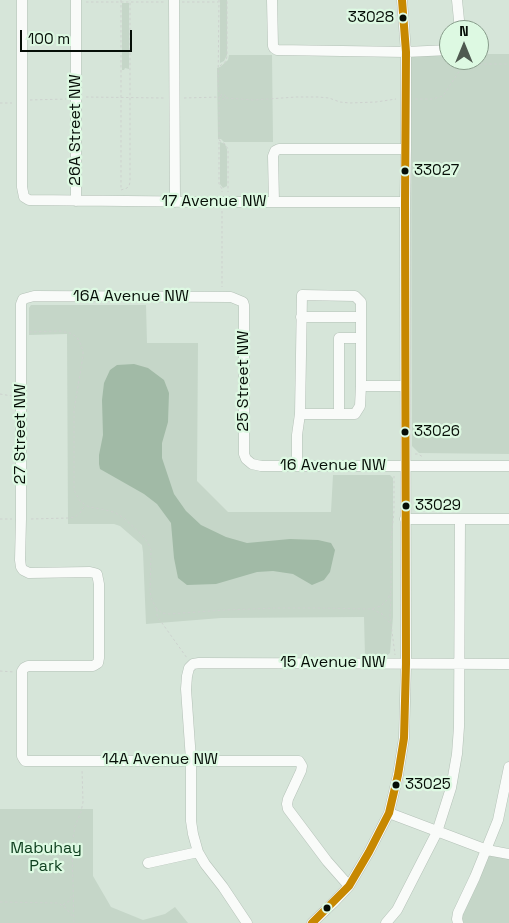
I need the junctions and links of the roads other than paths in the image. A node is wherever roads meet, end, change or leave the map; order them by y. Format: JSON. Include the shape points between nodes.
{"nodes":[{"id":1,"x":22,"y":0,"type":"edge"},
{"id":2,"x":272,"y":0,"type":"edge"},
{"id":3,"x":402,"y":0,"type":"edge"},
{"id":4,"x":457,"y":0,"type":"edge"},
{"id":5,"x":78,"y":1,"type":"edge"},
{"id":6,"x":174,"y":1,"type":"edge"},
{"id":7,"x":459,"y":20,"type":"edge"},
{"id":8,"x":439,"y":50,"type":"edge"},
{"id":9,"x":406,"y":52,"type":"junction"},
{"id":10,"x":406,"y":149,"type":"junction"},
{"id":11,"x":76,"y":201,"type":"junction"},
{"id":12,"x":175,"y":202,"type":"junction"},
{"id":13,"x":274,"y":202,"type":"junction"},
{"id":14,"x":405,"y":202,"type":"junction"},
{"id":15,"x":23,"y":299,"type":"joint"},
{"id":16,"x":239,"y":300,"type":"joint"},
{"id":17,"x":301,"y":316,"type":"junction"},
{"id":18,"x":361,"y":316,"type":"junction"},
{"id":19,"x":361,"y":338,"type":"junction"},
{"id":20,"x":361,"y":386,"type":"junction"},
{"id":21,"x":405,"y":386,"type":"junction"},
{"id":22,"x":300,"y":414,"type":"junction"},
{"id":23,"x":339,"y":414,"type":"junction"},
{"id":24,"x":249,"y":462,"type":"joint"},
{"id":25,"x":297,"y":466,"type":"junction"},
{"id":26,"x":400,"y":466,"type":"junction"},
{"id":27,"x":509,"y":466,"type":"edge"},
{"id":28,"x":405,"y":519,"type":"junction"},
{"id":29,"x":460,"y":519,"type":"junction"},
{"id":30,"x":509,"y":519,"type":"edge"},
{"id":31,"x":406,"y":664,"type":"junction"},
{"id":32,"x":459,"y":664,"type":"junction"},
{"id":33,"x":509,"y":664,"type":"edge"},
{"id":34,"x":191,"y":760,"type":"junction"},
{"id":35,"x":24,"y":761,"type":"joint"},
{"id":36,"x":509,"y":767,"type":"edge"},
{"id":37,"x":389,"y":813,"type":"junction"},
{"id":38,"x":437,"y":832,"type":"junction"},
{"id":39,"x":487,"y":850,"type":"junction"},
{"id":40,"x":198,"y":852,"type":"junction"},
{"id":41,"x":509,"y":854,"type":"edge"},
{"id":42,"x":148,"y":863,"type":"dead end"},
{"id":43,"x":349,"y":886,"type":"junction"},
{"id":44,"x":247,"y":923,"type":"edge"},
{"id":45,"x":312,"y":923,"type":"edge"},
{"id":46,"x":386,"y":923,"type":"edge"},
{"id":47,"x":458,"y":923,"type":"edge"}],
"edges":[{"from":1,"to":11,"type":"street","name":"17 Avenue NW","via":[[24,197],[29,200]]},
{"from":2,"to":9,"type":"street","via":[[274,48]]},
{"from":3,"to":9,"type":"street"},
{"from":4,"to":7,"type":"street"},
{"from":5,"to":11,"type":"street","name":"26A Street NW"},
{"from":6,"to":12,"type":"street"},
{"from":8,"to":9,"type":"street"},
{"from":9,"to":10,"type":"street"},
{"from":10,"to":13,"type":"street","via":[[279,149],[273,156]]},
{"from":10,"to":14,"type":"street"},
{"from":11,"to":12,"type":"street","name":"17 Avenue NW"},
{"from":12,"to":13,"type":"street","name":"17 Avenue NW"},
{"from":13,"to":14,"type":"street","name":"17 Avenue NW"},
{"from":14,"to":21,"type":"street"},
{"from":15,"to":16,"type":"street","name":"16A Avenue NW","via":[[34,296],[231,297]]},
{"from":15,"to":35,"type":"street","name":"27 Street NW","via":[[20,309],[20,560],[23,570],[29,574],[90,572],[97,574],[100,584],[98,663],[93,666],[33,666],[23,671]]},
{"from":16,"to":24,"type":"street","name":"25 Street NW","via":[[244,305],[244,454]]},
{"from":17,"to":18,"type":"street"},
{"from":17,"to":18,"type":"street","via":[[302,295],[355,296],[361,302]]},
{"from":17,"to":22,"type":"street"},
{"from":18,"to":19,"type":"street"},
{"from":19,"to":20,"type":"street"},
{"from":19,"to":23,"type":"street","via":[[339,338]]},
{"from":20,"to":21,"type":"street"},
{"from":20,"to":23,"type":"street","via":[[360,406],[355,414]]},
{"from":21,"to":26,"type":"street"},
{"from":22,"to":23,"type":"street"},
{"from":22,"to":25,"type":"street"},
{"from":24,"to":25,"type":"street","name":"16 Avenue NW"},
{"from":25,"to":26,"type":"street","name":"16 Avenue NW"},
{"from":26,"to":27,"type":"street","name":"16 Avenue NW"},
{"from":26,"to":28,"type":"street"},
{"from":28,"to":29,"type":"street"},
{"from":28,"to":31,"type":"street"},
{"from":29,"to":30,"type":"street"},
{"from":29,"to":32,"type":"street"},
{"from":31,"to":32,"type":"street","name":"15 Avenue NW"},
{"from":31,"to":34,"type":"street","name":"15 Avenue NW","via":[[199,663],[191,667],[187,676]]},
{"from":31,"to":37,"type":"street","via":[[404,738]]},
{"from":32,"to":33,"type":"street","name":"15 Avenue NW"},
{"from":32,"to":38,"type":"street","via":[[457,754],[451,788]]},
{"from":34,"to":35,"type":"street","name":"14A Avenue NW"},
{"from":34,"to":40,"type":"street","via":[[191,821]]},
{"from":34,"to":43,"type":"street","name":"14A Avenue NW","via":[[299,761],[302,766],[288,799],[288,808]]},
{"from":36,"to":39,"type":"street","via":[[498,820]]},
{"from":37,"to":38,"type":"street"},
{"from":37,"to":43,"type":"street"},
{"from":38,"to":39,"type":"street"},
{"from":38,"to":46,"type":"street","via":[[397,910]]},
{"from":39,"to":41,"type":"street"},
{"from":39,"to":47,"type":"street","via":[[458,913]]},
{"from":40,"to":42,"type":"street"},
{"from":40,"to":44,"type":"street"},
{"from":43,"to":45,"type":"street"}]}
